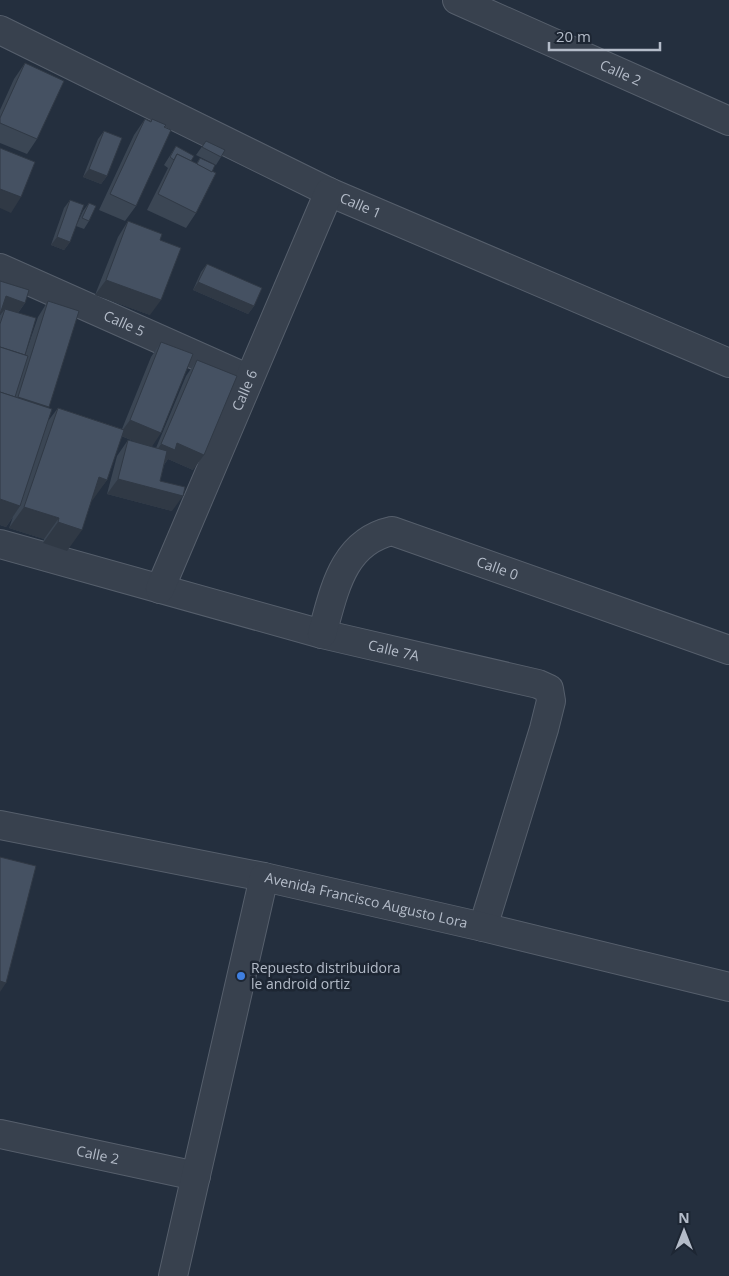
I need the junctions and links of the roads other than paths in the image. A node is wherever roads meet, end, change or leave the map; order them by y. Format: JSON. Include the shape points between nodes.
{"nodes":[{"id":1,"x":457,"y":0,"type":"edge"},
{"id":2,"x":0,"y":30,"type":"edge"},
{"id":3,"x":729,"y":121,"type":"edge"},
{"id":4,"x":329,"y":192,"type":"junction"},
{"id":5,"x":0,"y":268,"type":"edge"},
{"id":6,"x":729,"y":363,"type":"edge"},
{"id":7,"x":249,"y":379,"type":"junction"},
{"id":8,"x":0,"y":544,"type":"edge"},
{"id":9,"x":160,"y":588,"type":"junction"},
{"id":10,"x":322,"y":634,"type":"junction"},
{"id":11,"x":729,"y":650,"type":"edge"},
{"id":12,"x":0,"y":825,"type":"edge"},
{"id":13,"x":264,"y":877,"type":"junction"},
{"id":14,"x":483,"y":927,"type":"junction"},
{"id":15,"x":726,"y":988,"type":"edge"},
{"id":16,"x":0,"y":1134,"type":"edge"},
{"id":17,"x":196,"y":1176,"type":"junction"},
{"id":18,"x":173,"y":1276,"type":"edge"}],
"edges":[{"from":1,"to":3,"type":"street","name":"Calle 2"},
{"from":2,"to":4,"type":"street","name":"Calle 1"},
{"from":4,"to":6,"type":"street","name":"Calle 1"},
{"from":4,"to":7,"type":"street","name":"Calle 6"},
{"from":5,"to":7,"type":"street","name":"Calle 5"},
{"from":7,"to":9,"type":"street","name":"Calle 6"},
{"from":8,"to":9,"type":"street","name":"Calle 7A"},
{"from":9,"to":10,"type":"street","name":"Calle 7A"},
{"from":10,"to":11,"type":"street","name":"Calle 0","via":[[340,572],[368,540],[392,531]]},
{"from":10,"to":14,"type":"street","name":"Calle 7A","via":[[549,689],[551,701],[544,729]]},
{"from":12,"to":13,"type":"street","name":"Avenida Francisco Augusto Lora"},
{"from":13,"to":14,"type":"street","name":"Avenida Francisco Augusto Lora"},
{"from":13,"to":17,"type":"street"},
{"from":14,"to":15,"type":"street","name":"Avenida Francisco Augusto Lora"},
{"from":16,"to":17,"type":"street","name":"Calle 2"},
{"from":17,"to":18,"type":"street"}]}
